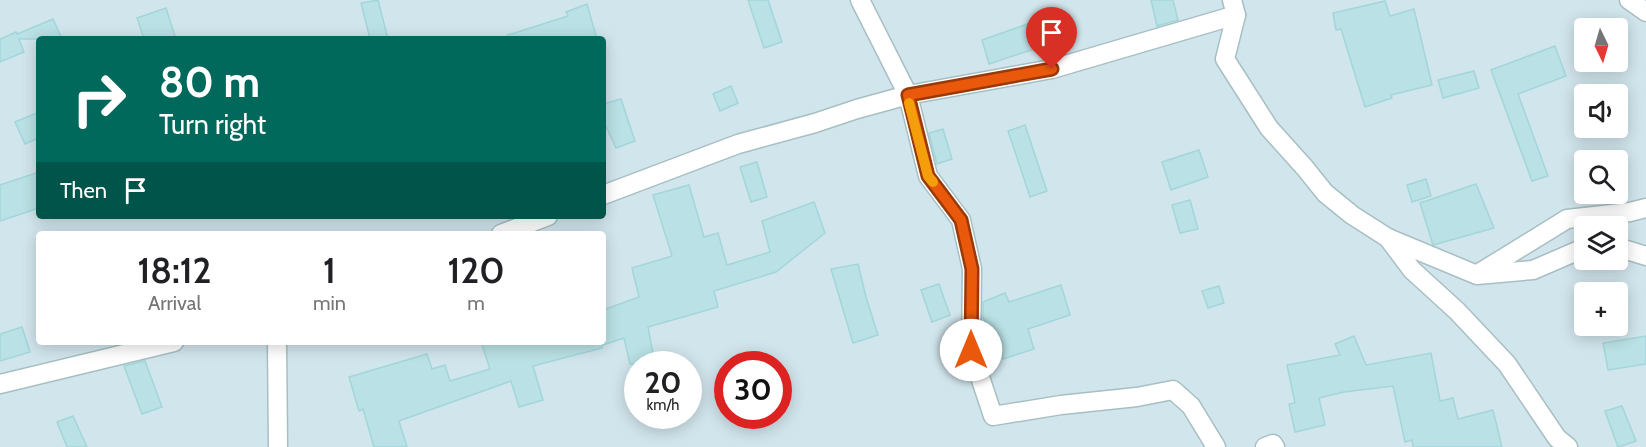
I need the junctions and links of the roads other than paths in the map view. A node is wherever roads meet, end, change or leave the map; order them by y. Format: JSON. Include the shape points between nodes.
{"nodes":[{"id":1,"x":860,"y":0,"type":"edge"},
{"id":2,"x":1629,"y":0,"type":"edge"},
{"id":3,"x":1234,"y":8,"type":"edge"},
{"id":4,"x":1646,"y":12,"type":"edge"},
{"id":5,"x":908,"y":95,"type":"junction"},
{"id":6,"x":606,"y":194,"type":"edge"},
{"id":7,"x":1646,"y":208,"type":"edge"},
{"id":8,"x":540,"y":219,"type":"edge"},
{"id":9,"x":509,"y":231,"type":"edge"},
{"id":10,"x":1388,"y":238,"type":"junction"},
{"id":11,"x":1628,"y":250,"type":"edge"},
{"id":12,"x":1574,"y":252,"type":"edge"},
{"id":13,"x":1646,"y":256,"type":"edge"},
{"id":14,"x":1477,"y":275,"type":"junction"},
{"id":15,"x":162,"y":345,"type":"edge"},
{"id":16,"x":277,"y":345,"type":"edge"},
{"id":17,"x":0,"y":384,"type":"edge"},
{"id":18,"x":278,"y":447,"type":"edge"},
{"id":19,"x":1216,"y":447,"type":"edge"},
{"id":20,"x":1265,"y":447,"type":"edge"},
{"id":21,"x":1275,"y":447,"type":"edge"},
{"id":22,"x":1568,"y":447,"type":"edge"}],
"edges":[{"from":1,"to":5,"type":"street"},
{"from":2,"to":4,"type":"street"},
{"from":3,"to":5,"type":"street","via":[[1052,69]]},
{"from":3,"to":10,"type":"street","via":[[1225,59],[1269,128],[1325,193]]},
{"from":5,"to":6,"type":"street","via":[[738,144]]},
{"from":5,"to":19,"type":"street","via":[[928,176],[961,220],[972,269],[971,350],[993,416],[1173,390],[1191,406]]},
{"from":7,"to":14,"type":"street","via":[[1567,219]]},
{"from":8,"to":9,"type":"street"},
{"from":10,"to":14,"type":"street"},
{"from":10,"to":22,"type":"street","via":[[1412,270],[1507,364],[1557,438]]},
{"from":11,"to":13,"type":"street"},
{"from":12,"to":14,"type":"street","via":[[1533,270]]},
{"from":15,"to":17,"type":"street"},
{"from":16,"to":18,"type":"street"},
{"from":20,"to":21,"type":"street"}]}
